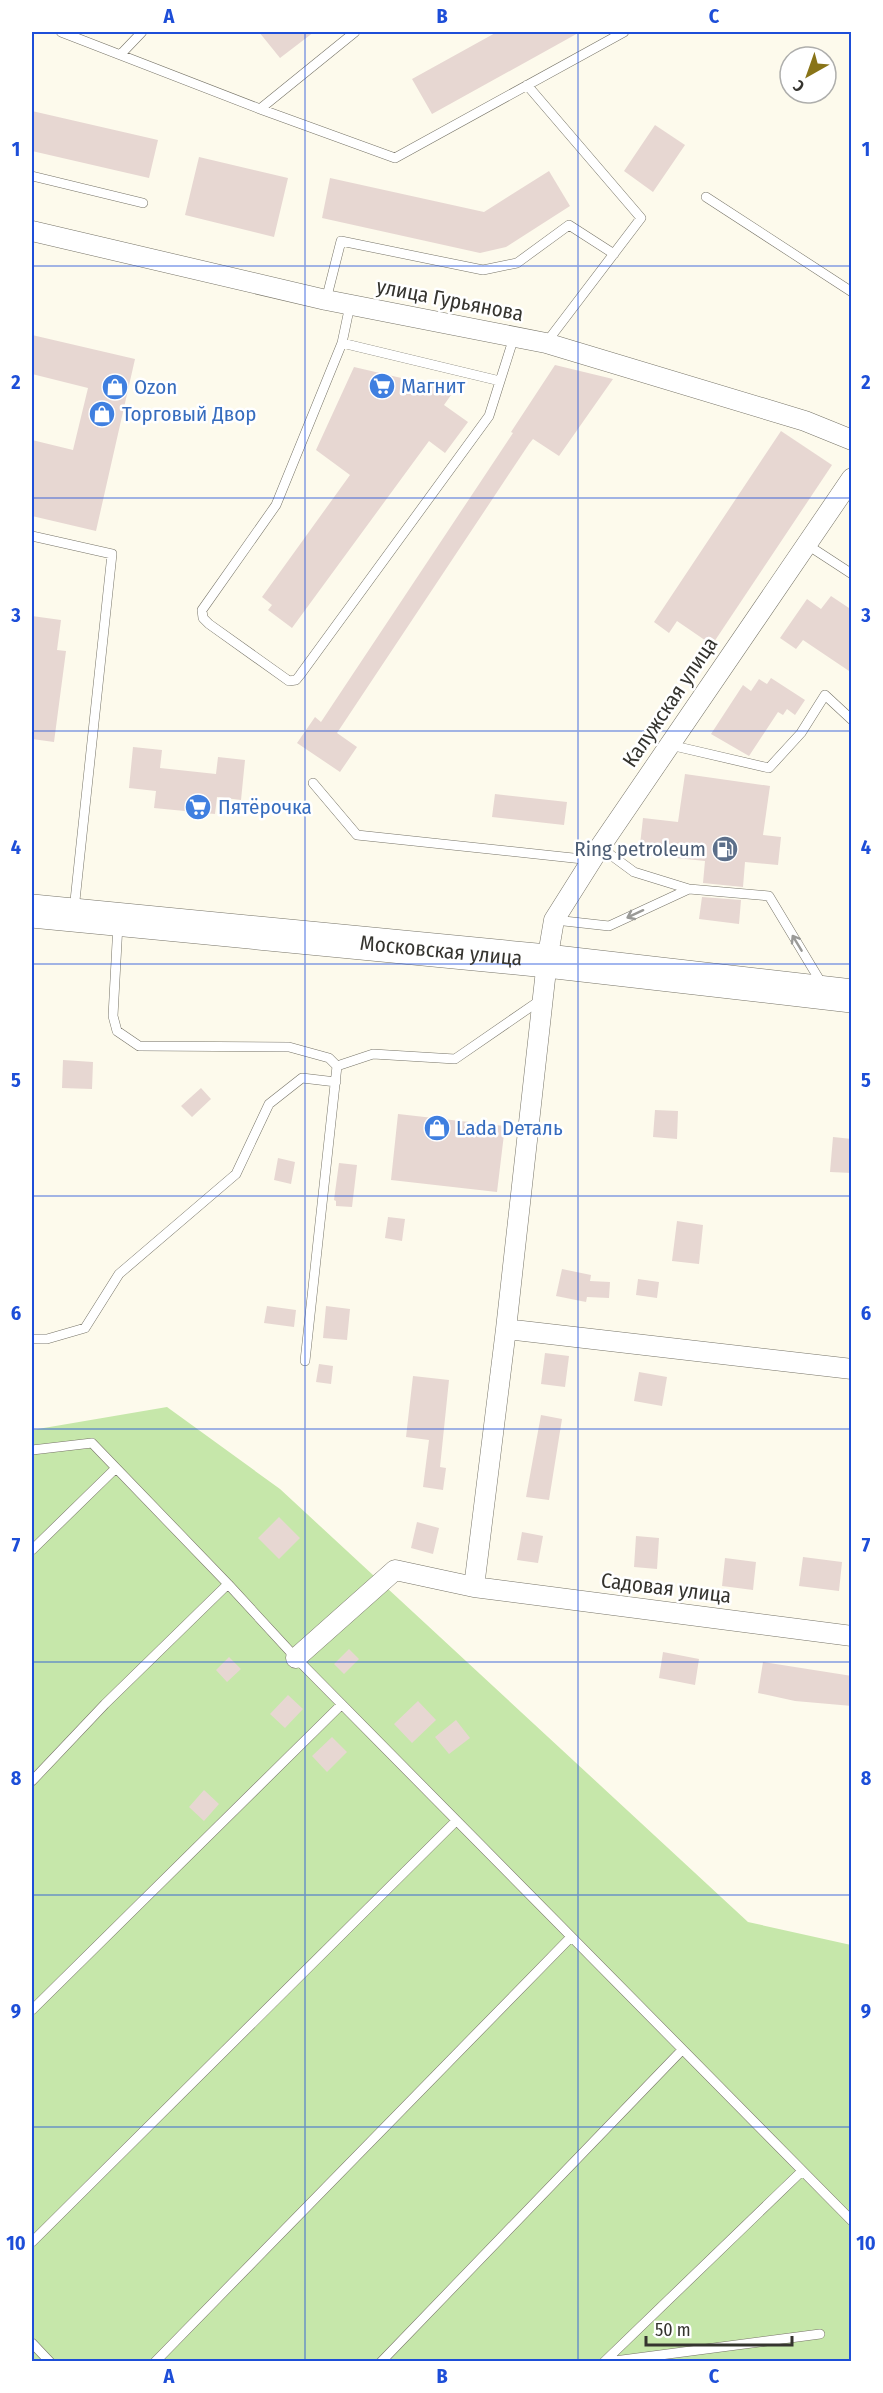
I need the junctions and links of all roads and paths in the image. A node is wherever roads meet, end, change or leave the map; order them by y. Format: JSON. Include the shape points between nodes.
{"nodes":[{"id":1,"x":61,"y":32,"type":"edge"},
{"id":2,"x":142,"y":32,"type":"edge"},
{"id":3,"x":355,"y":32,"type":"edge"},
{"id":4,"x":624,"y":32,"type":"edge"},
{"id":5,"x":121,"y":54,"type":"junction"},
{"id":6,"x":528,"y":85,"type":"junction"},
{"id":7,"x":260,"y":109,"type":"junction"},
{"id":8,"x":32,"y":176,"type":"edge"},
{"id":9,"x":706,"y":197,"type":"dead end"},
{"id":10,"x":143,"y":202,"type":"dead end"},
{"id":11,"x":32,"y":231,"type":"edge"},
{"id":12,"x":614,"y":254,"type":"junction"},
{"id":13,"x":852,"y":292,"type":"edge"},
{"id":14,"x":326,"y":300,"type":"junction"},
{"id":15,"x":350,"y":305,"type":"junction"},
{"id":16,"x":514,"y":337,"type":"junction"},
{"id":17,"x":546,"y":343,"type":"junction"},
{"id":18,"x":342,"y":344,"type":"junction"},
{"id":19,"x":500,"y":381,"type":"junction"},
{"id":20,"x":852,"y":440,"type":"edge"},
{"id":21,"x":852,"y":478,"type":"edge"},
{"id":22,"x":32,"y":536,"type":"edge"},
{"id":23,"x":806,"y":544,"type":"junction"},
{"id":24,"x":852,"y":574,"type":"edge"},
{"id":25,"x":852,"y":720,"type":"edge"},
{"id":26,"x":669,"y":745,"type":"junction"},
{"id":27,"x":312,"y":783,"type":"dead end"},
{"id":28,"x":596,"y":854,"type":"junction"},
{"id":29,"x":688,"y":890,"type":"junction"},
{"id":30,"x":32,"y":911,"type":"edge"},
{"id":31,"x":73,"y":915,"type":"junction"},
{"id":32,"x":554,"y":920,"type":"junction"},
{"id":33,"x":118,"y":924,"type":"dead end"},
{"id":34,"x":547,"y":960,"type":"junction"},
{"id":35,"x":840,"y":994,"type":"edge"},
{"id":36,"x":543,"y":998,"type":"junction"},
{"id":37,"x":337,"y":1066,"type":"junction"},
{"id":38,"x":336,"y":1082,"type":"junction"},
{"id":39,"x":506,"y":1329,"type":"junction"},
{"id":40,"x":32,"y":1339,"type":"edge"},
{"id":41,"x":305,"y":1361,"type":"dead end"},
{"id":42,"x":852,"y":1369,"type":"edge"},
{"id":43,"x":32,"y":1450,"type":"edge"},
{"id":44,"x":116,"y":1468,"type":"junction"},
{"id":45,"x":32,"y":1550,"type":"edge"},
{"id":46,"x":228,"y":1584,"type":"junction"},
{"id":47,"x":474,"y":1587,"type":"junction"},
{"id":48,"x":852,"y":1636,"type":"edge"},
{"id":49,"x":296,"y":1658,"type":"junction"},
{"id":50,"x":342,"y":1705,"type":"junction"},
{"id":51,"x":32,"y":1781,"type":"edge"},
{"id":52,"x":456,"y":1821,"type":"junction"},
{"id":53,"x":571,"y":1937,"type":"junction"},
{"id":54,"x":32,"y":2010,"type":"edge"},
{"id":55,"x":682,"y":2050,"type":"junction"},
{"id":56,"x":802,"y":2171,"type":"junction"},
{"id":57,"x":852,"y":2222,"type":"edge"},
{"id":58,"x":32,"y":2242,"type":"edge"},
{"id":59,"x":820,"y":2334,"type":"dead end"},
{"id":60,"x":32,"y":2343,"type":"edge"},
{"id":61,"x":50,"y":2361,"type":"edge"},
{"id":62,"x":155,"y":2361,"type":"edge"},
{"id":63,"x":381,"y":2361,"type":"edge"},
{"id":64,"x":606,"y":2361,"type":"edge"}],
"edges":[{"from":1,"to":5,"type":"lane"},
{"from":2,"to":5,"type":"lane"},
{"from":3,"to":7,"type":"lane"},
{"from":4,"to":6,"type":"lane"},
{"from":5,"to":7,"type":"lane"},
{"from":6,"to":7,"type":"lane","via":[[395,158]]},
{"from":6,"to":12,"type":"lane","via":[[641,218]]},
{"from":8,"to":10,"type":"lane"},
{"from":9,"to":13,"type":"lane"},
{"from":11,"to":14,"type":"street","name":"улица Гурьянова"},
{"from":12,"to":14,"type":"lane","via":[[569,225],[517,263],[483,270],[341,241]]},
{"from":12,"to":17,"type":"lane"},
{"from":14,"to":15,"type":"street","name":"улица Гурьянова"},
{"from":15,"to":16,"type":"street","name":"улица Гурьянова"},
{"from":15,"to":18,"type":"lane"},
{"from":16,"to":17,"type":"street","name":"улица Гурьянова"},
{"from":16,"to":19,"type":"lane"},
{"from":17,"to":20,"type":"street","name":"улица Гурьянова","via":[[805,421]]},
{"from":18,"to":19,"type":"lane"},
{"from":18,"to":19,"type":"lane","via":[[276,506],[202,610],[209,624],[289,681],[300,675],[489,416]]},
{"from":21,"to":23,"type":"street","name":"Калужская улица"},
{"from":22,"to":31,"type":"lane","via":[[112,554]]},
{"from":23,"to":24,"type":"lane"},
{"from":23,"to":26,"type":"street","name":"Калужская улица"},
{"from":25,"to":26,"type":"lane","via":[[825,695],[801,733],[769,768]]},
{"from":26,"to":28,"type":"street","name":"Калужская улица"},
{"from":27,"to":28,"type":"lane","via":[[357,835]]},
{"from":28,"to":29,"type":"lane"},
{"from":28,"to":32,"type":"street","name":"Калужская улица"},
{"from":29,"to":32,"type":"lane","one_way":true,"via":[[609,926]]},
{"from":35,"to":29,"type":"lane","one_way":true,"via":[[769,896]]},
{"from":30,"to":31,"type":"highway","name":"Московская улица"},
{"from":31,"to":34,"type":"highway","name":"Московская улица"},
{"from":32,"to":34,"type":"street","name":"Калужская улица"},
{"from":33,"to":37,"type":"lane","via":[[113,1016],[117,1031],[139,1046],[290,1047],[329,1058]]},
{"from":34,"to":35,"type":"highway","name":"Московская улица"},
{"from":34,"to":36,"type":"street","name":"Калужская улица"},
{"from":36,"to":37,"type":"lane","via":[[455,1059],[373,1054]]},
{"from":36,"to":39,"type":"street","name":"Калужская улица"},
{"from":37,"to":38,"type":"lane"},
{"from":38,"to":40,"type":"lane","via":[[302,1078],[269,1104],[236,1174],[119,1274],[85,1328],[47,1339]]},
{"from":38,"to":41,"type":"lane"},
{"from":39,"to":42,"type":"street"},
{"from":39,"to":47,"type":"street","name":"Калужская улица"},
{"from":43,"to":44,"type":"lane","via":[[92,1443]]},
{"from":44,"to":45,"type":"lane"},
{"from":44,"to":46,"type":"lane"},
{"from":46,"to":49,"type":"lane"},
{"from":46,"to":51,"type":"lane"},
{"from":47,"to":48,"type":"street","name":"Садовая улица"},
{"from":47,"to":49,"type":"street","name":"Садовая улица","via":[[395,1570]]},
{"from":49,"to":50,"type":"lane"},
{"from":50,"to":52,"type":"lane"},
{"from":50,"to":54,"type":"lane"},
{"from":52,"to":53,"type":"lane"},
{"from":52,"to":58,"type":"lane"},
{"from":53,"to":55,"type":"lane"},
{"from":53,"to":62,"type":"lane"},
{"from":55,"to":56,"type":"lane"},
{"from":55,"to":63,"type":"lane"},
{"from":56,"to":57,"type":"lane"},
{"from":56,"to":64,"type":"lane"},
{"from":59,"to":64,"type":"lane"},
{"from":60,"to":61,"type":"lane"}]}
